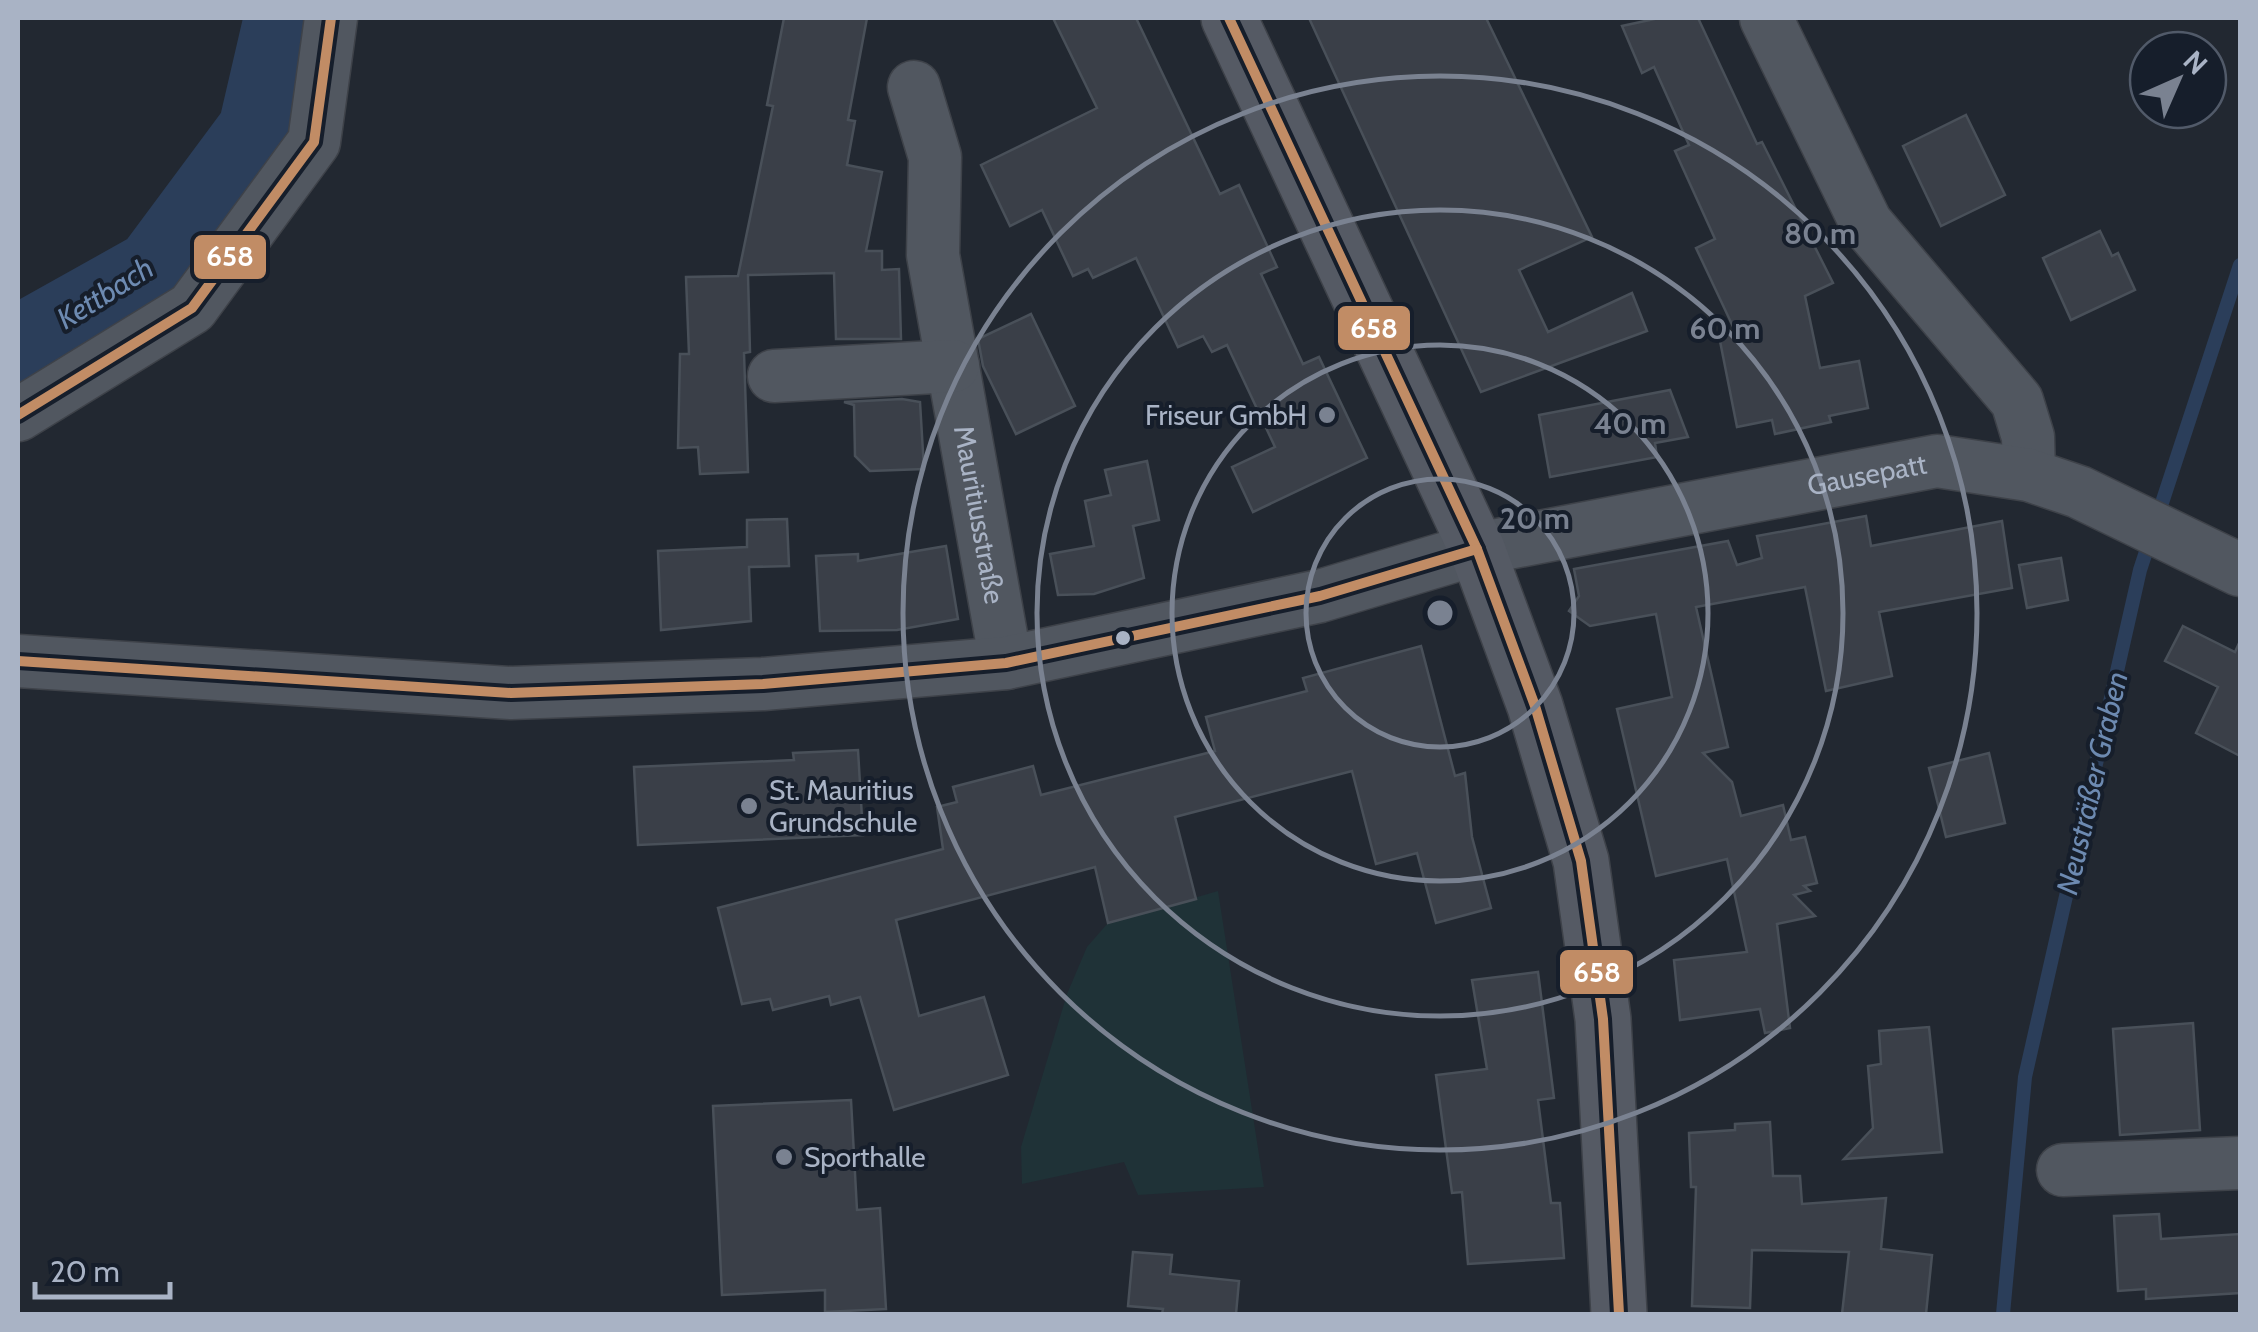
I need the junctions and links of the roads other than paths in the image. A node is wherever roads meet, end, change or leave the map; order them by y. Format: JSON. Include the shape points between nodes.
{"nodes":[{"id":1,"x":331,"y":18,"type":"edge"},
{"id":2,"x":1229,"y":18,"type":"edge"},
{"id":3,"x":1766,"y":18,"type":"edge"},
{"id":4,"x":914,"y":87,"type":"dead end"},
{"id":5,"x":953,"y":366,"type":"junction"},
{"id":6,"x":774,"y":376,"type":"dead end"},
{"id":7,"x":18,"y":415,"type":"edge"},
{"id":8,"x":2029,"y":475,"type":"junction"},
{"id":9,"x":1477,"y":550,"type":"junction"},
{"id":10,"x":2240,"y":570,"type":"edge"},
{"id":11,"x":18,"y":661,"type":"edge"},
{"id":12,"x":1006,"y":663,"type":"junction"},
{"id":13,"x":2240,"y":1162,"type":"edge"},
{"id":14,"x":2064,"y":1170,"type":"dead end"},
{"id":15,"x":1618,"y":1314,"type":"edge"}],
"edges":[{"from":1,"to":7,"type":"street","via":[[314,142],[192,308]]},
{"from":2,"to":9,"type":"street"},
{"from":3,"to":8,"type":"street","via":[[1866,223],[2017,400],[2028,437]]},
{"from":4,"to":5,"type":"street","name":"Mauritiusstraße","via":[[935,157],[933,255]]},
{"from":5,"to":6,"type":"street"},
{"from":5,"to":12,"type":"street","name":"Mauritiusstraße"},
{"from":8,"to":9,"type":"street","name":"Gausepatt","via":[[1936,461]]},
{"from":8,"to":10,"type":"street","name":"Gausepatt"},
{"from":9,"to":12,"type":"street","via":[[1320,596]]},
{"from":9,"to":15,"type":"street","via":[[1535,706],[1581,861],[1604,1019]]},
{"from":11,"to":12,"type":"street","via":[[511,693],[763,684]]},
{"from":13,"to":14,"type":"street"}]}
